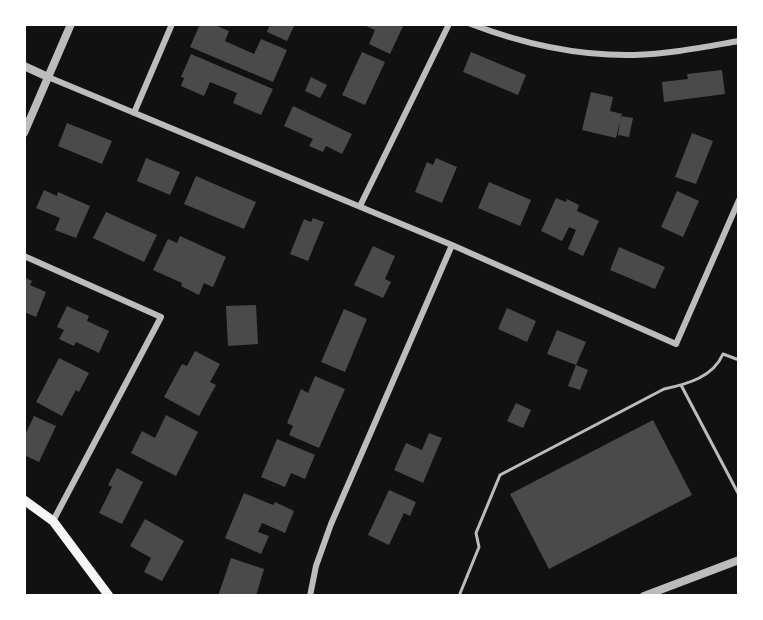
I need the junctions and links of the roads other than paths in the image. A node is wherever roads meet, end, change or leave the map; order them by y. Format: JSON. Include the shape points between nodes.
{"nodes":[{"id":1,"x":71,"y":24,"type":"edge"},
{"id":2,"x":172,"y":24,"type":"edge"},
{"id":3,"x":449,"y":24,"type":"edge"},
{"id":4,"x":471,"y":24,"type":"edge"},
{"id":5,"x":739,"y":41,"type":"edge"},
{"id":6,"x":24,"y":66,"type":"edge"},
{"id":7,"x":48,"y":77,"type":"junction"},
{"id":8,"x":134,"y":113,"type":"junction"},
{"id":9,"x":24,"y":133,"type":"edge"},
{"id":10,"x":739,"y":200,"type":"edge"},
{"id":11,"x":360,"y":206,"type":"junction"},
{"id":12,"x":452,"y":245,"type":"junction"},
{"id":13,"x":24,"y":256,"type":"edge"},
{"id":14,"x":739,"y":360,"type":"edge"},
{"id":15,"x":681,"y":385,"type":"junction"},
{"id":16,"x":739,"y":495,"type":"edge"},
{"id":17,"x":24,"y":500,"type":"edge"},
{"id":18,"x":53,"y":521,"type":"junction"},
{"id":19,"x":739,"y":560,"type":"edge"},
{"id":20,"x":109,"y":596,"type":"edge"},
{"id":21,"x":310,"y":596,"type":"edge"},
{"id":22,"x":459,"y":596,"type":"edge"},
{"id":23,"x":644,"y":596,"type":"edge"}],
"edges":[{"from":1,"to":7,"type":"street"},
{"from":2,"to":8,"type":"street"},
{"from":3,"to":11,"type":"street"},
{"from":4,"to":5,"type":"street","via":[[539,45],[604,55],[669,52]]},
{"from":6,"to":7,"type":"street"},
{"from":7,"to":8,"type":"street"},
{"from":7,"to":9,"type":"street"},
{"from":8,"to":11,"type":"street"},
{"from":10,"to":12,"type":"street","via":[[676,344]]},
{"from":11,"to":12,"type":"street"},
{"from":12,"to":21,"type":"street","via":[[330,524]]},
{"from":13,"to":18,"type":"street","via":[[161,317]]},
{"from":14,"to":15,"type":"lane","via":[[723,354],[711,372]]},
{"from":15,"to":16,"type":"lane"},
{"from":15,"to":22,"type":"lane","via":[[664,389],[500,474],[476,533],[479,547]]},
{"from":17,"to":18,"type":"main road"},
{"from":18,"to":20,"type":"main road"},
{"from":19,"to":23,"type":"street"}]}
